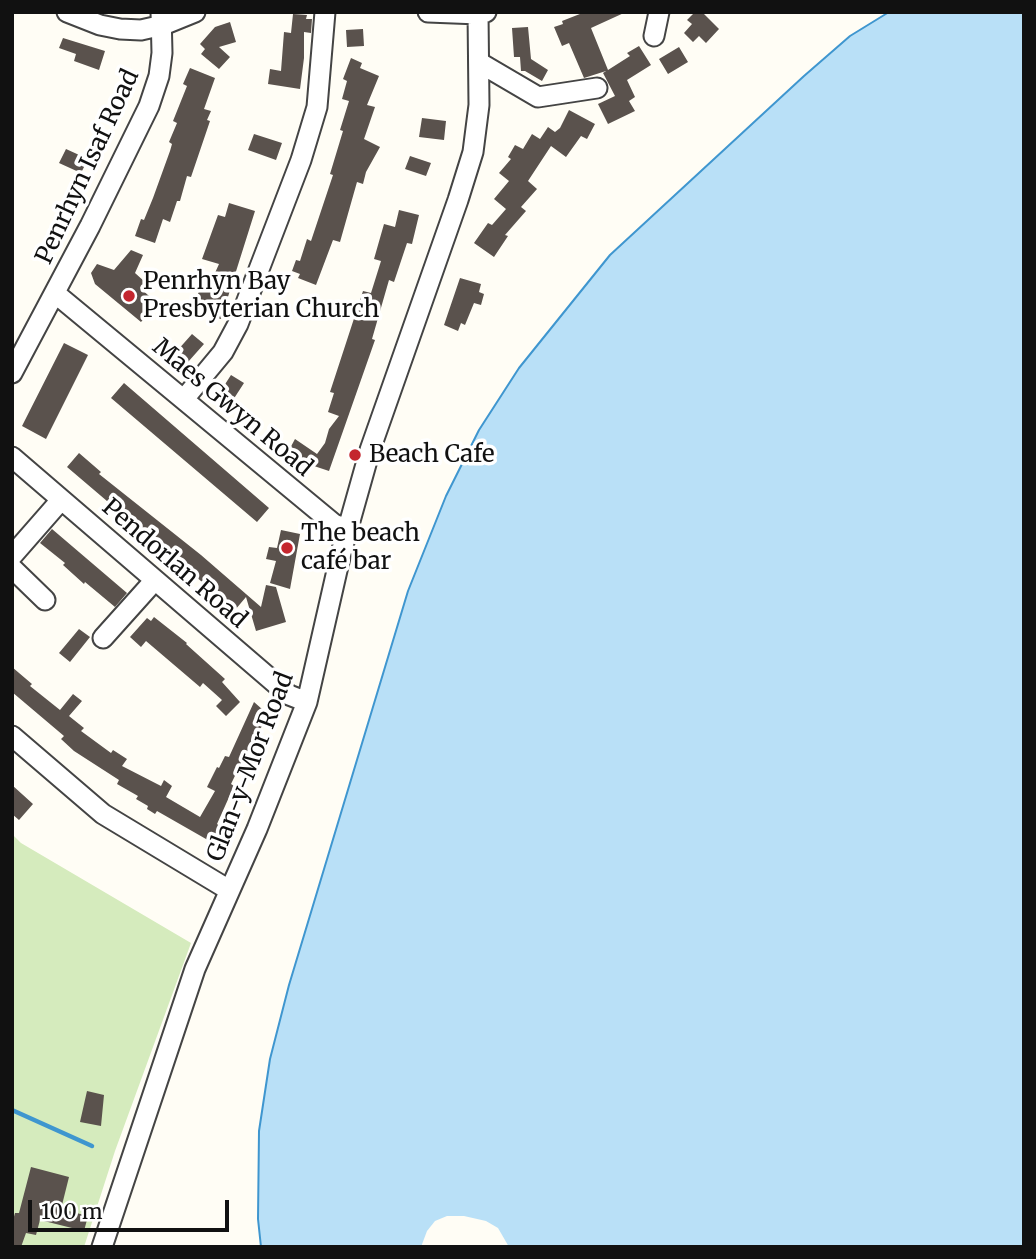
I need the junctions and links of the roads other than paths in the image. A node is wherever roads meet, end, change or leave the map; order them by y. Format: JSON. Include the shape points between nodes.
{"nodes":[{"id":1,"x":67,"y":12,"type":"edge"},
{"id":2,"x":195,"y":12,"type":"edge"},
{"id":3,"x":325,"y":12,"type":"edge"},
{"id":4,"x":429,"y":12,"type":"edge"},
{"id":5,"x":659,"y":12,"type":"edge"},
{"id":6,"x":481,"y":13,"type":"edge"},
{"id":7,"x":162,"y":19,"type":"edge"},
{"id":8,"x":654,"y":36,"type":"dead end"},
{"id":9,"x":480,"y":63,"type":"junction"},
{"id":10,"x":597,"y":88,"type":"dead end"},
{"id":11,"x":56,"y":294,"type":"junction"},
{"id":12,"x":12,"y":373,"type":"edge"},
{"id":13,"x":184,"y":399,"type":"junction"},
{"id":14,"x":12,"y":457,"type":"edge"},
{"id":15,"x":61,"y":499,"type":"junction"},
{"id":16,"x":347,"y":529,"type":"junction"},
{"id":17,"x":12,"y":556,"type":"edge"},
{"id":18,"x":12,"y":568,"type":"edge"},
{"id":19,"x":155,"y":580,"type":"junction"},
{"id":20,"x":45,"y":600,"type":"dead end"},
{"id":21,"x":103,"y":638,"type":"dead end"},
{"id":22,"x":307,"y":702,"type":"junction"},
{"id":23,"x":12,"y":736,"type":"edge"},
{"id":24,"x":229,"y":890,"type":"junction"},
{"id":25,"x":102,"y":1247,"type":"edge"}],
"edges":[{"from":1,"to":7,"type":"street","via":[[120,29],[141,30]]},
{"from":2,"to":7,"type":"street"},
{"from":3,"to":13,"type":"street","via":[[317,107],[301,160],[238,324],[223,352]]},
{"from":4,"to":6,"type":"street"},
{"from":5,"to":8,"type":"street"},
{"from":6,"to":9,"type":"street","name":"Glan-y-Mor Road"},
{"from":7,"to":11,"type":"street","name":"Penrhyn Isaf Road","via":[[159,76],[149,106]]},
{"from":9,"to":10,"type":"street","via":[[538,97]]},
{"from":9,"to":16,"type":"street","name":"Glan-y-Mor Road","via":[[472,152]]},
{"from":11,"to":12,"type":"street","name":"Penrhyn Isaf Road"},
{"from":11,"to":13,"type":"street","name":"Maes Gwyn Road"},
{"from":13,"to":16,"type":"street","name":"Maes Gwyn Road","via":[[334,524]]},
{"from":14,"to":15,"type":"street","name":"Pendorlan Road"},
{"from":15,"to":17,"type":"street"},
{"from":15,"to":19,"type":"street","name":"Pendorlan Road"},
{"from":16,"to":22,"type":"street","name":"Glan-y-Mor Road"},
{"from":18,"to":20,"type":"street"},
{"from":19,"to":21,"type":"street"},
{"from":19,"to":22,"type":"street","name":"Pendorlan Road","via":[[289,695]]},
{"from":22,"to":24,"type":"street","name":"Glan-y-Mor Road"},
{"from":23,"to":24,"type":"street","via":[[103,814]]},
{"from":24,"to":25,"type":"street","name":"Glan-y-Mor Road","via":[[186,992]]}]}
